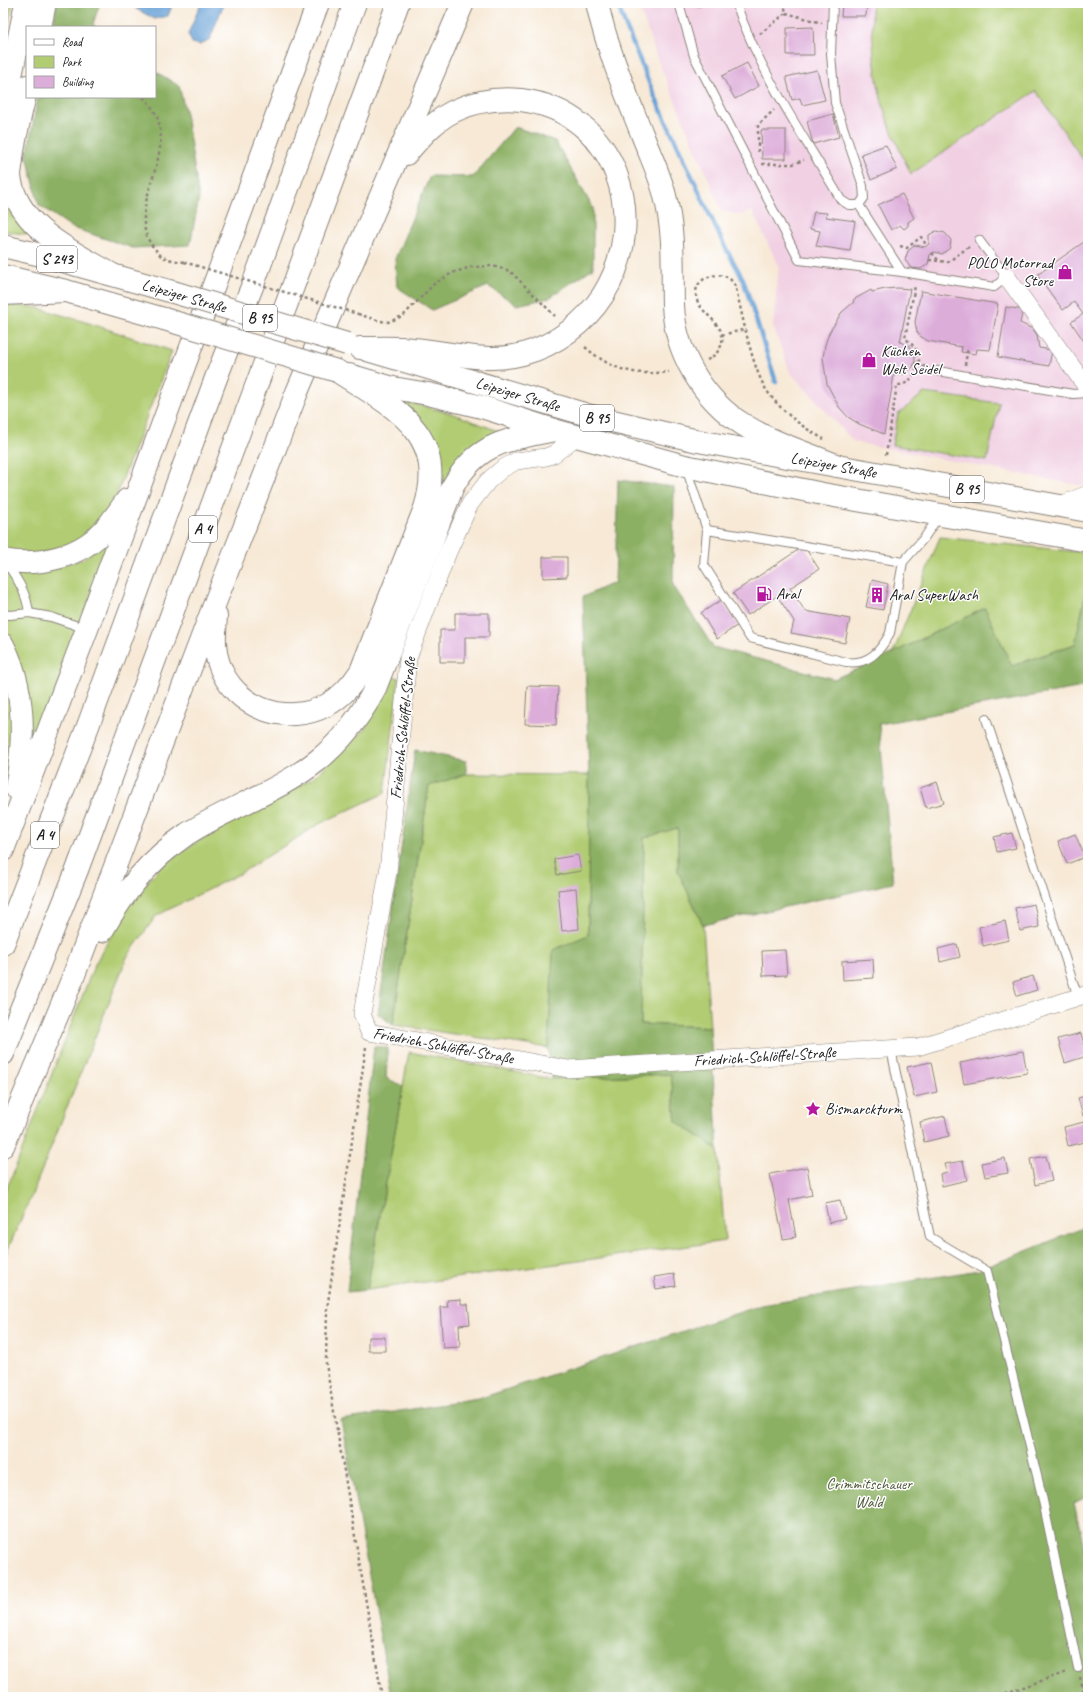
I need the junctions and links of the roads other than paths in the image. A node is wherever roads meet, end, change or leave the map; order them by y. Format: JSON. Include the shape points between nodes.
{"nodes":[{"id":1,"x":26,"y":3,"type":"edge"},
{"id":2,"x":45,"y":3,"type":"edge"},
{"id":3,"x":309,"y":3,"type":"edge"},
{"id":4,"x":318,"y":3,"type":"edge"},
{"id":5,"x":355,"y":3,"type":"edge"},
{"id":6,"x":398,"y":3,"type":"edge"},
{"id":7,"x":463,"y":3,"type":"edge"},
{"id":8,"x":597,"y":3,"type":"edge"},
{"id":9,"x":679,"y":3,"type":"edge"},
{"id":10,"x":736,"y":3,"type":"edge"},
{"id":11,"x":833,"y":3,"type":"edge"},
{"id":12,"x":40,"y":26,"type":"edge"},
{"id":13,"x":302,"y":45,"type":"junction"},
{"id":14,"x":26,"y":91,"type":"edge"},
{"id":15,"x":3,"y":115,"type":"edge"},
{"id":16,"x":393,"y":168,"type":"junction"},
{"id":17,"x":859,"y":205,"type":"junction"},
{"id":18,"x":979,"y":240,"type":"road end"},
{"id":19,"x":3,"y":246,"type":"edge"},
{"id":20,"x":902,"y":272,"type":"junction"},
{"id":21,"x":111,"y":274,"type":"junction"},
{"id":22,"x":3,"y":276,"type":"edge"},
{"id":23,"x":1007,"y":277,"type":"junction"},
{"id":24,"x":66,"y":291,"type":"junction"},
{"id":25,"x":3,"y":294,"type":"edge"},
{"id":26,"x":354,"y":346,"type":"junction"},
{"id":27,"x":337,"y":371,"type":"junction"},
{"id":28,"x":938,"y":371,"type":"road end"},
{"id":29,"x":1088,"y":389,"type":"edge"},
{"id":30,"x":1088,"y":393,"type":"edge"},
{"id":31,"x":554,"y":430,"type":"junction"},
{"id":32,"x":576,"y":436,"type":"junction"},
{"id":33,"x":685,"y":466,"type":"junction"},
{"id":34,"x":838,"y":466,"type":"junction"},
{"id":35,"x":141,"y":481,"type":"junction"},
{"id":36,"x":1088,"y":494,"type":"edge"},
{"id":37,"x":1058,"y":506,"type":"junction"},
{"id":38,"x":1088,"y":511,"type":"edge"},
{"id":39,"x":940,"y":515,"type":"junction"},
{"id":40,"x":706,"y":530,"type":"junction"},
{"id":41,"x":1088,"y":541,"type":"edge"},
{"id":42,"x":4,"y":560,"type":"edge"},
{"id":43,"x":903,"y":562,"type":"junction"},
{"id":44,"x":218,"y":595,"type":"junction"},
{"id":45,"x":29,"y":613,"type":"junction"},
{"id":46,"x":3,"y":614,"type":"edge"},
{"id":47,"x":87,"y":629,"type":"junction"},
{"id":48,"x":3,"y":645,"type":"edge"},
{"id":49,"x":986,"y":719,"type":"dead end"},
{"id":50,"x":5,"y":845,"type":"edge"},
{"id":51,"x":3,"y":944,"type":"edge"},
{"id":52,"x":72,"y":980,"type":"junction"},
{"id":53,"x":1083,"y":996,"type":"edge"},
{"id":54,"x":891,"y":1049,"type":"junction"},
{"id":55,"x":3,"y":1054,"type":"edge"},
{"id":56,"x":3,"y":1146,"type":"edge"},
{"id":57,"x":1078,"y":1668,"type":"road end"}],
"edges":[{"from":1,"to":15,"type":"highway"},
{"from":2,"to":12,"type":"highway"},
{"from":3,"to":13,"type":"highway"},
{"from":4,"to":13,"type":"highway"},
{"from":5,"to":51,"type":"highway","number":"A 4","via":[[88,726]]},
{"from":6,"to":55,"type":"highway","number":"A 4","via":[[77,870]]},
{"from":7,"to":16,"type":"highway"},
{"from":8,"to":34,"type":"highway","via":[[607,44],[665,196],[672,233],[675,322],[685,356],[693,372],[715,401],[743,424]]},
{"from":9,"to":20,"type":"lane","via":[[694,56],[799,260]]},
{"from":10,"to":17,"type":"lane","via":[[762,66],[841,200],[849,205]]},
{"from":11,"to":17,"type":"lane","via":[[831,54],[835,104],[863,186],[864,198]]},
{"from":13,"to":35,"type":"highway"},
{"from":14,"to":21,"type":"highway","via":[[10,175],[15,195],[26,214],[55,241]]},
{"from":16,"to":26,"type":"highway","via":[[429,128],[461,108],[498,99],[544,105],[583,127],[612,163],[622,192],[624,240],[615,272],[593,308],[566,334],[538,349],[491,359],[412,348]]},
{"from":16,"to":44,"type":"highway","via":[[297,392]]},
{"from":17,"to":20,"type":"lane"},
{"from":18,"to":23,"type":"lane"},
{"from":19,"to":21,"type":"highway","name":"Leipziger Straße","number":"S 243"},
{"from":20,"to":23,"type":"lane","via":[[994,287]]},
{"from":21,"to":26,"type":"highway","name":"Leipziger Straße","number":"B 95","bridge":true},
{"from":22,"to":24,"type":"highway","name":"Leipziger Straße","number":"S 243"},
{"from":23,"to":29,"type":"street"},
{"from":24,"to":25,"type":"highway"},
{"from":24,"to":27,"type":"highway","name":"Leipziger Straße","number":"B 95","bridge":true},
{"from":26,"to":34,"type":"highway","name":"Leipziger Straße","number":"B 95","via":[[591,416],[698,441]]},
{"from":27,"to":31,"type":"highway","name":"Leipziger Straße","number":"B 95","via":[[393,388],[482,407]]},
{"from":27,"to":44,"type":"highway","via":[[408,420],[424,443],[431,469],[429,496],[425,508],[362,671],[346,691],[314,710],[277,714],[252,705],[232,687],[218,664],[214,637]]},
{"from":28,"to":30,"type":"lane","via":[[1073,394]]},
{"from":31,"to":32,"type":"highway","name":"Leipziger Straße","number":"B 95"},
{"from":31,"to":52,"type":"highway","via":[[491,446],[469,462],[460,474],[453,486],[374,691],[344,735],[301,773],[205,823],[154,861],[118,903]]},
{"from":32,"to":33,"type":"highway","name":"Leipziger Straße","number":"B 95"},
{"from":32,"to":54,"type":"street","name":"Friedrich-Schlöffel-Straße","via":[[554,454],[516,461],[502,469],[488,481],[470,504],[448,552],[408,658],[388,872],[362,1014],[369,1032],[568,1069]]},
{"from":33,"to":39,"type":"highway","name":"Leipziger Straße","number":"B 95"},
{"from":33,"to":40,"type":"lane"},
{"from":34,"to":37,"type":"highway","name":"Leipziger Straße","number":"B 95"},
{"from":35,"to":42,"type":"highway","via":[[104,530],[82,547],[43,561]]},
{"from":35,"to":47,"type":"highway"},
{"from":36,"to":37,"type":"street"},
{"from":37,"to":38,"type":"highway","name":"Leipziger Straße","number":"B 95"},
{"from":39,"to":41,"type":"highway","name":"Leipziger Straße","number":"B 95"},
{"from":39,"to":43,"type":"lane"},
{"from":40,"to":43,"type":"lane"},
{"from":40,"to":43,"type":"lane","via":[[704,565],[750,638],[846,662],[861,662],[871,658],[885,643],[890,633]]},
{"from":42,"to":45,"type":"lane","via":[[20,583],[28,600]]},
{"from":44,"to":52,"type":"highway"},
{"from":45,"to":46,"type":"lane"},
{"from":45,"to":47,"type":"lane"},
{"from":47,"to":50,"type":"highway"},
{"from":48,"to":50,"type":"highway","via":[[17,683],[23,725],[20,767]]},
{"from":49,"to":53,"type":"lane"},
{"from":52,"to":56,"type":"highway"},
{"from":53,"to":54,"type":"street","name":"Friedrich-Schlöffel-Straße","via":[[918,1047]]},
{"from":54,"to":57,"type":"lane","via":[[930,1238],[987,1271],[1042,1496]]}]}
